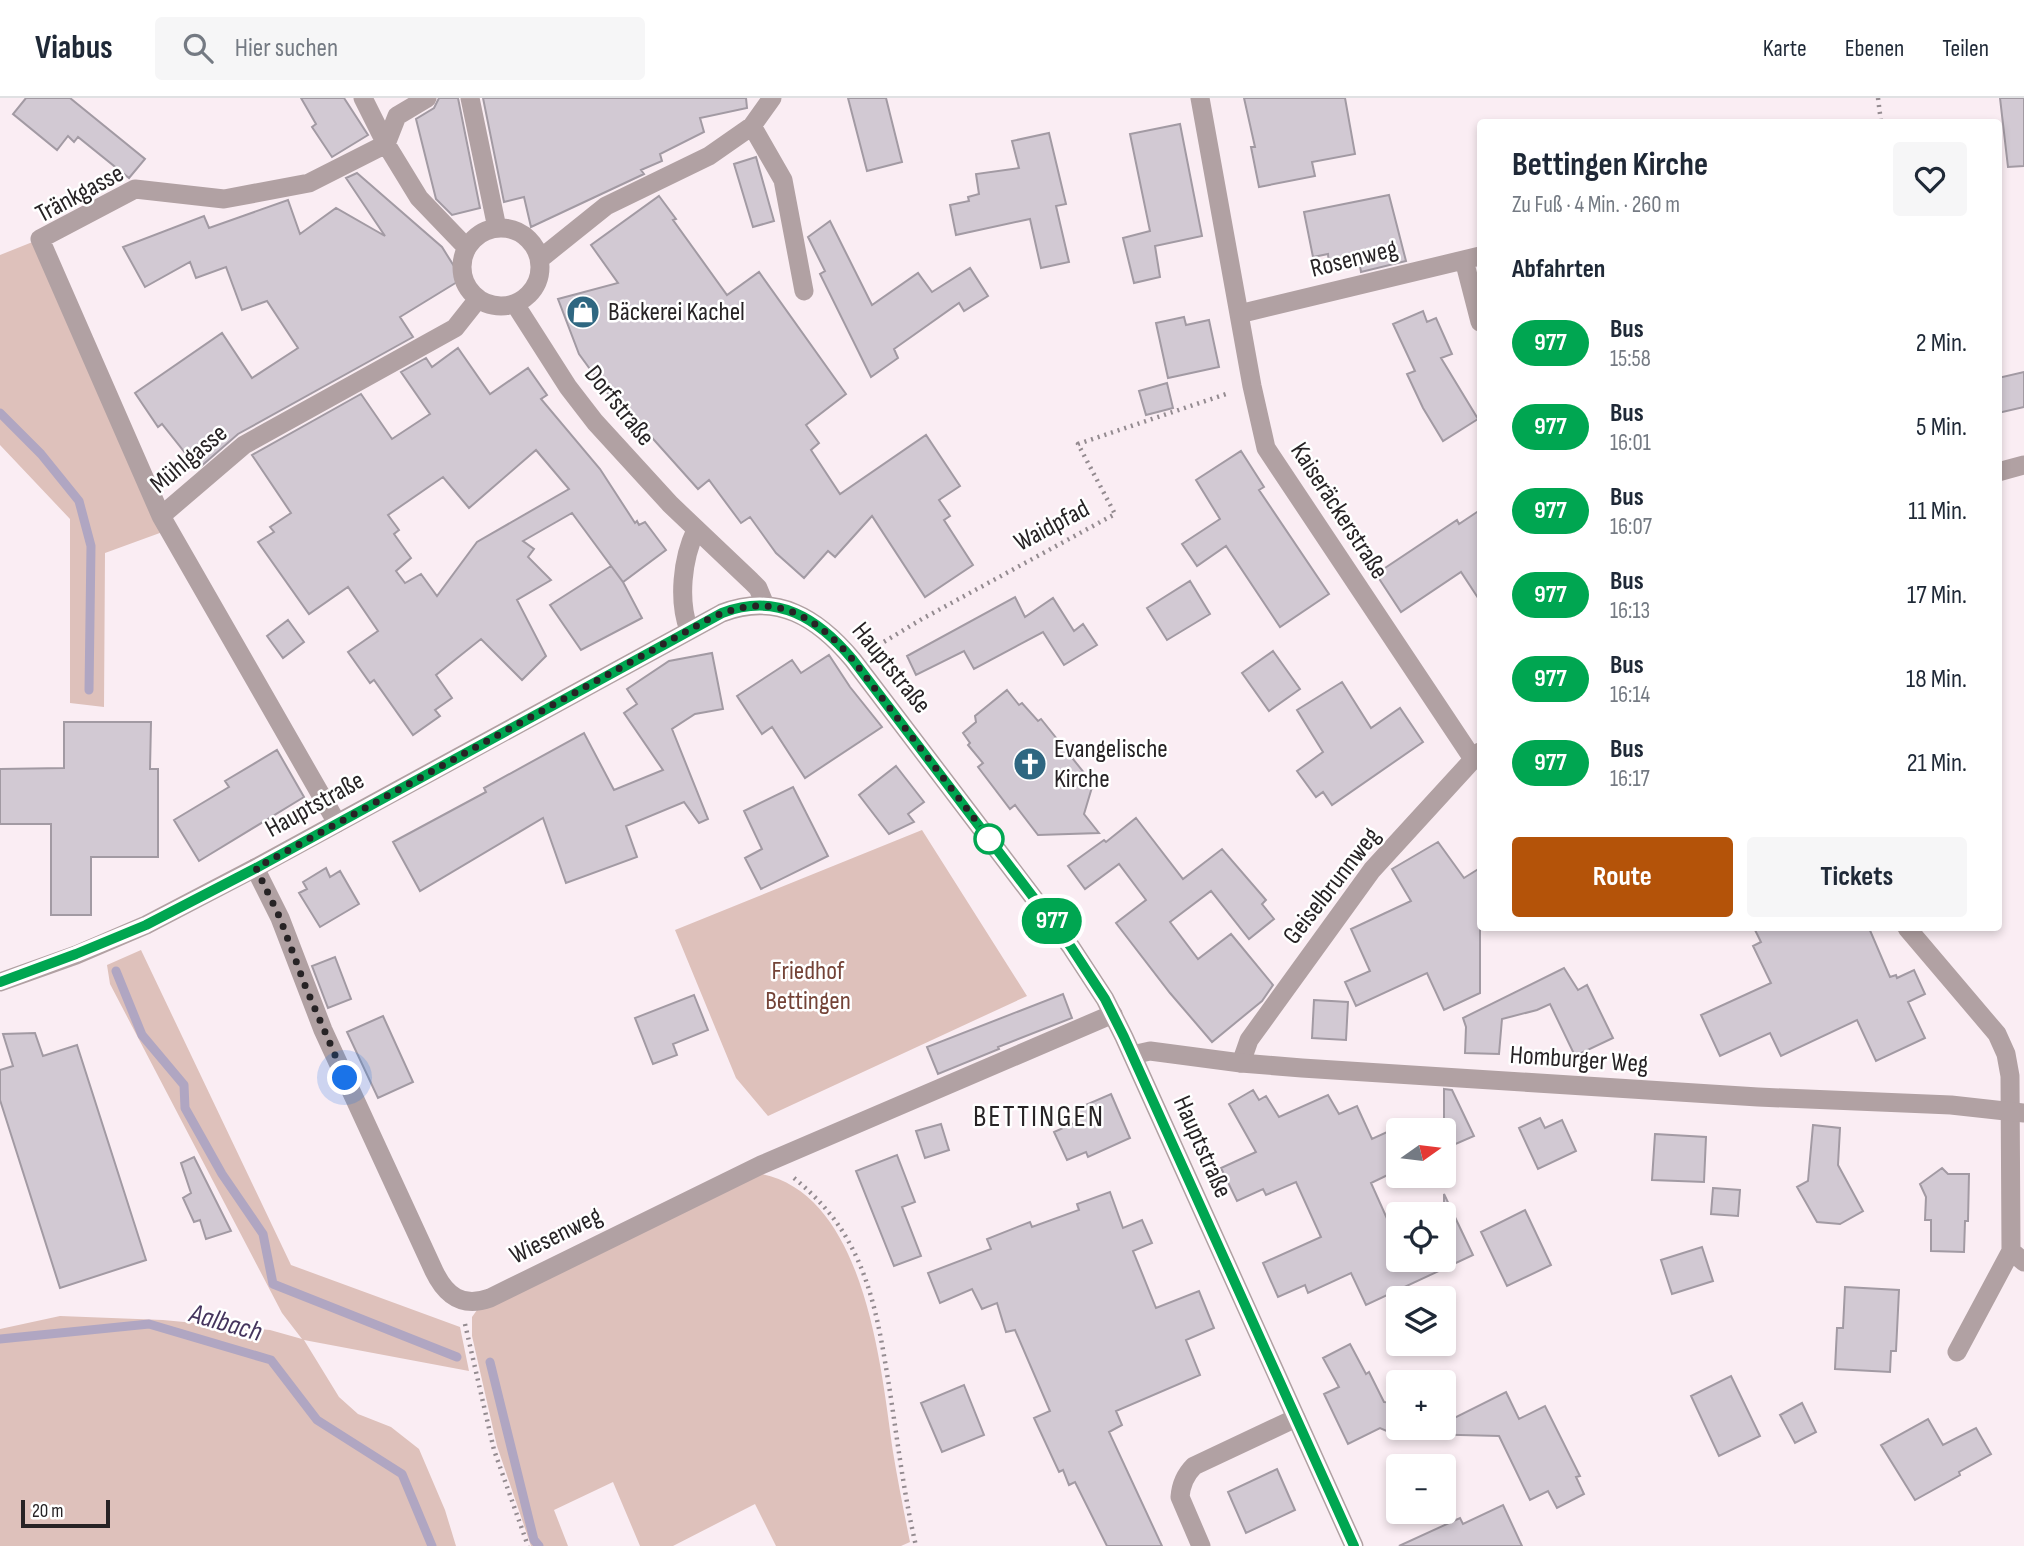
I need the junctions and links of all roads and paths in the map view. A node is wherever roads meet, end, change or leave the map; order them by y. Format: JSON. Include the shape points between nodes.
{"nodes":[{"id":1,"x":363,"y":98,"type":"edge"},
{"id":2,"x":428,"y":98,"type":"edge"},
{"id":3,"x":470,"y":98,"type":"edge"},
{"id":4,"x":772,"y":98,"type":"edge"},
{"id":5,"x":1199,"y":98,"type":"edge"},
{"id":6,"x":1878,"y":98,"type":"edge"},
{"id":7,"x":1881,"y":119,"type":"edge"},
{"id":8,"x":752,"y":127,"type":"junction"},
{"id":9,"x":386,"y":145,"type":"junction"},
{"id":10,"x":497,"y":228,"type":"junction"},
{"id":11,"x":467,"y":248,"type":"junction"},
{"id":12,"x":1472,"y":258,"type":"edge"},
{"id":13,"x":540,"y":259,"type":"junction"},
{"id":14,"x":804,"y":291,"type":"dead end"},
{"id":15,"x":1477,"y":298,"type":"edge"},
{"id":16,"x":478,"y":299,"type":"junction"},
{"id":17,"x":515,"y":304,"type":"junction"},
{"id":18,"x":1239,"y":314,"type":"junction"},
{"id":19,"x":1252,"y":386,"type":"junction"},
{"id":20,"x":2024,"y":465,"type":"edge"},
{"id":21,"x":2002,"y":471,"type":"edge"},
{"id":22,"x":161,"y":516,"type":"junction"},
{"id":23,"x":696,"y":530,"type":"junction"},
{"id":24,"x":765,"y":606,"type":"junction"},
{"id":25,"x":689,"y":630,"type":"junction"},
{"id":26,"x":853,"y":660,"type":"junction"},
{"id":27,"x":1477,"y":755,"type":"edge"},
{"id":28,"x":337,"y":823,"type":"junction"},
{"id":29,"x":256,"y":868,"type":"junction"},
{"id":30,"x":1911,"y":931,"type":"edge"},
{"id":31,"x":0,"y":982,"type":"edge"},
{"id":32,"x":1113,"y":1014,"type":"junction"},
{"id":33,"x":1132,"y":1055,"type":"junction"},
{"id":34,"x":1241,"y":1063,"type":"junction"},
{"id":35,"x":2017,"y":1112,"type":"edge"},
{"id":36,"x":780,"y":1157,"type":"junction"},
{"id":37,"x":2018,"y":1256,"type":"edge"},
{"id":38,"x":465,"y":1302,"type":"junction"},
{"id":39,"x":1957,"y":1352,"type":"dead end"},
{"id":40,"x":1296,"y":1419,"type":"junction"},
{"id":41,"x":528,"y":1546,"type":"edge"},
{"id":42,"x":916,"y":1546,"type":"edge"},
{"id":43,"x":1201,"y":1546,"type":"edge"},
{"id":44,"x":1354,"y":1546,"type":"edge"}],
"edges":[{"from":1,"to":9,"type":"street"},
{"from":2,"to":9,"type":"street","via":[[397,116]]},
{"from":3,"to":10,"type":"street"},
{"from":4,"to":8,"type":"street"},
{"from":5,"to":18,"type":"street","name":"Kaiseräckerstraße"},
{"from":6,"to":7,"type":"path"},
{"from":8,"to":13,"type":"street","via":[[709,156],[606,206]]},
{"from":8,"to":14,"type":"street","via":[[783,180]]},
{"from":9,"to":11,"type":"street","via":[[419,198]]},
{"from":9,"to":22,"type":"street","name":"Tränkgasse","via":[[309,183],[224,199],[135,189],[40,240]]},
{"from":10,"to":11,"type":"street","via":[[480,234]]},
{"from":10,"to":13,"type":"street","via":[[516,231],[532,242]]},
{"from":11,"to":16,"type":"street","via":[[462,267],[466,285]]},
{"from":12,"to":15,"type":"street"},
{"from":12,"to":18,"type":"street","name":"Rosenweg"},
{"from":13,"to":17,"type":"street","via":[[540,278],[531,294]]},
{"from":16,"to":17,"type":"street","via":[[496,306]]},
{"from":16,"to":22,"type":"street","name":"Mühlgasse","via":[[455,328],[244,445]]},
{"from":17,"to":23,"type":"street","name":"Dorfstraße","via":[[595,422]]},
{"from":18,"to":19,"type":"street","name":"Kaiseräckerstraße"},
{"from":19,"to":26,"type":"path","name":"Waidpfad","via":[[1078,444],[1115,514]]},
{"from":19,"to":27,"type":"street","name":"Kaiseräckerstraße","via":[[1261,435],[1273,462]]},
{"from":20,"to":21,"type":"street"},
{"from":22,"to":28,"type":"street","name":"Mühlgasse"},
{"from":23,"to":24,"type":"street","name":"Dorfstraße","via":[[758,588]]},
{"from":23,"to":25,"type":"street","via":[[682,597]]},
{"from":24,"to":25,"type":"street","name":"Hauptstraße","via":[[731,609]]},
{"from":24,"to":26,"type":"street","name":"Hauptstraße","via":[[810,619]]},
{"from":25,"to":28,"type":"street","name":"Hauptstraße"},
{"from":26,"to":32,"type":"street","name":"Hauptstraße","via":[[1063,937]]},
{"from":27,"to":34,"type":"street","name":"Geiselbrunnweg","via":[[1372,870],[1249,1041]]},
{"from":28,"to":29,"type":"street","name":"Hauptstraße"},
{"from":29,"to":31,"type":"street","name":"Hauptstraße","via":[[120,937]]},
{"from":29,"to":38,"type":"street","via":[[323,1030],[434,1271],[446,1290]]},
{"from":30,"to":35,"type":"street","via":[[1997,1034],[2006,1054]]},
{"from":32,"to":33,"type":"street","name":"Hauptstraße"},
{"from":32,"to":36,"type":"street","name":"Wiesenweg"},
{"from":33,"to":34,"type":"street","name":"Homburger Weg","via":[[1150,1051]]},
{"from":33,"to":40,"type":"street","name":"Hauptstraße"},
{"from":34,"to":35,"type":"street","name":"Homburger Weg"},
{"from":35,"to":37,"type":"street"},
{"from":36,"to":38,"type":"street","name":"Wiesenweg","via":[[490,1298]]},
{"from":36,"to":42,"type":"path","via":[[843,1232],[868,1289],[884,1352]]},
{"from":37,"to":39,"type":"street"},
{"from":38,"to":41,"type":"path","via":[[467,1337],[494,1450]]},
{"from":40,"to":43,"type":"street","via":[[1188,1472],[1180,1497]]},
{"from":40,"to":44,"type":"street","name":"Hauptstraße"}]}
